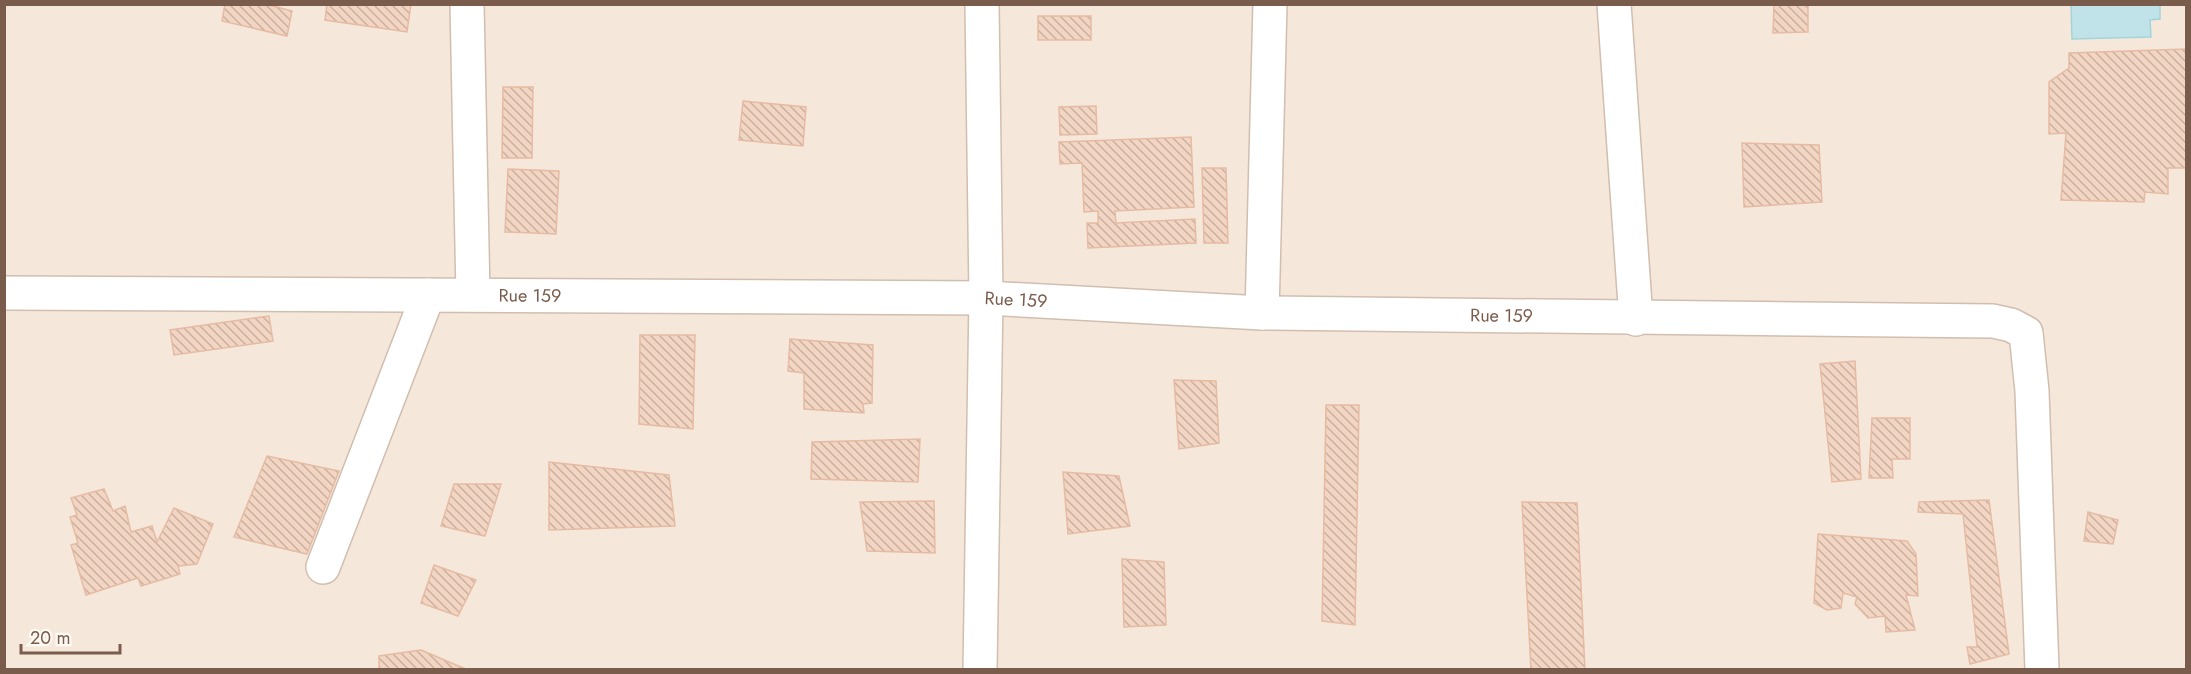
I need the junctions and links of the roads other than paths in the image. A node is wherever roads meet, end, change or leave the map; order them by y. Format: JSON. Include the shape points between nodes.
{"nodes":[{"id":1,"x":467,"y":4,"type":"edge"},
{"id":2,"x":982,"y":4,"type":"edge"},
{"id":3,"x":1270,"y":4,"type":"edge"},
{"id":4,"x":1614,"y":4,"type":"edge"},
{"id":5,"x":4,"y":293,"type":"edge"},
{"id":6,"x":428,"y":295,"type":"junction"},
{"id":7,"x":473,"y":295,"type":"junction"},
{"id":8,"x":986,"y":298,"type":"junction"},
{"id":9,"x":1262,"y":313,"type":"junction"},
{"id":10,"x":1636,"y":319,"type":"junction"},
{"id":11,"x":323,"y":567,"type":"dead end"},
{"id":12,"x":980,"y":669,"type":"edge"},
{"id":13,"x":2042,"y":669,"type":"edge"}],
"edges":[{"from":1,"to":7,"type":"street"},
{"from":2,"to":8,"type":"street"},
{"from":3,"to":9,"type":"street"},
{"from":4,"to":10,"type":"street"},
{"from":5,"to":6,"type":"street","name":"Rue 159"},
{"from":6,"to":7,"type":"street","name":"Rue 159"},
{"from":6,"to":11,"type":"street"},
{"from":7,"to":8,"type":"street","name":"Rue 159"},
{"from":8,"to":9,"type":"street","name":"Rue 159"},
{"from":8,"to":12,"type":"street"},
{"from":9,"to":10,"type":"street","name":"Rue 159"},
{"from":10,"to":13,"type":"street","name":"Rue 159","via":[[1993,321],[2026,333],[2032,391]]}]}
